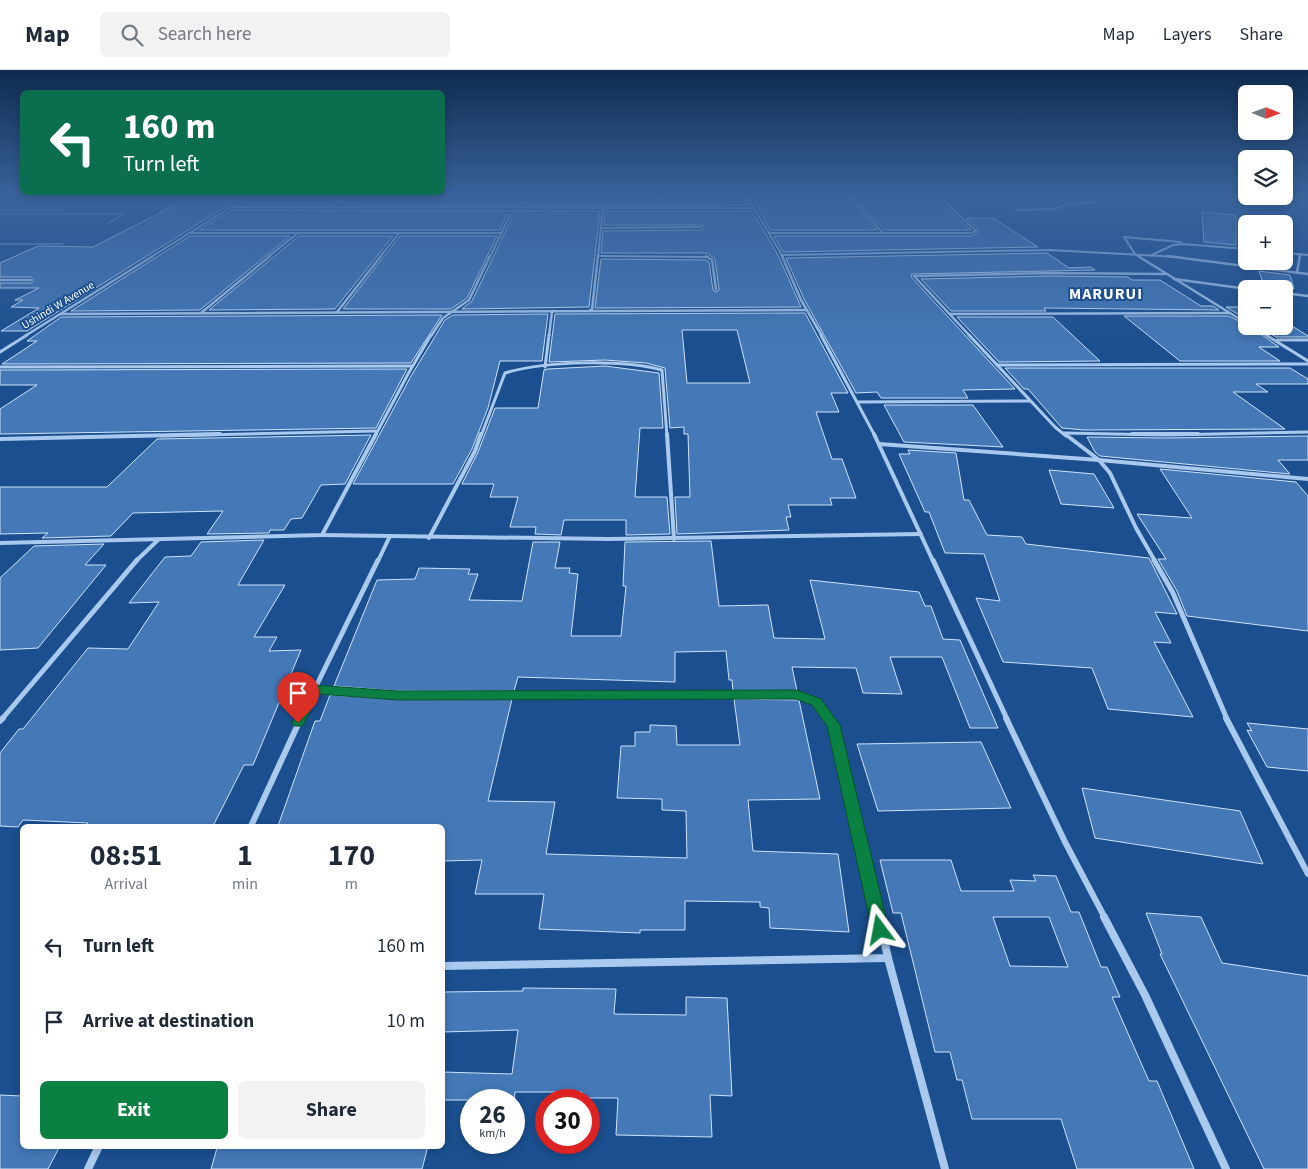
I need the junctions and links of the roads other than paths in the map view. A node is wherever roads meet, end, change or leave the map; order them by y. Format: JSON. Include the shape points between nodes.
{"nodes":[{"id":1,"x":169,"y":245,"type":"edge"},
{"id":2,"x":283,"y":245,"type":"edge"},
{"id":3,"x":389,"y":245,"type":"edge"},
{"id":4,"x":496,"y":245,"type":"edge"},
{"id":5,"x":600,"y":245,"type":"edge"},
{"id":6,"x":776,"y":245,"type":"edge"},
{"id":7,"x":1129,"y":245,"type":"edge"},
{"id":8,"x":1185,"y":245,"type":"edge"},
{"id":9,"x":1219,"y":245,"type":"edge"},
{"id":10,"x":1238,"y":247,"type":"edge"},
{"id":11,"x":1293,"y":253,"type":"edge"},
{"id":12,"x":1135,"y":254,"type":"junction"},
{"id":13,"x":1300,"y":254,"type":"junction"},
{"id":14,"x":781,"y":255,"type":"junction"},
{"id":15,"x":1308,"y":255,"type":"edge"},
{"id":16,"x":598,"y":256,"type":"junction"},
{"id":17,"x":1151,"y":256,"type":"junction"},
{"id":18,"x":1297,"y":272,"type":"junction"},
{"id":19,"x":1165,"y":274,"type":"junction"},
{"id":20,"x":1308,"y":274,"type":"edge"},
{"id":21,"x":1172,"y":278,"type":"junction"},
{"id":22,"x":0,"y":280,"type":"edge"},
{"id":23,"x":32,"y":280,"type":"dead end"},
{"id":24,"x":1238,"y":288,"type":"edge"},
{"id":25,"x":716,"y":289,"type":"dead end"},
{"id":26,"x":1293,"y":294,"type":"edge"},
{"id":27,"x":1308,"y":296,"type":"edge"},
{"id":28,"x":592,"y":310,"type":"junction"},
{"id":29,"x":806,"y":310,"type":"junction"},
{"id":30,"x":337,"y":312,"type":"junction"},
{"id":31,"x":457,"y":312,"type":"junction"},
{"id":32,"x":201,"y":313,"type":"junction"},
{"id":33,"x":1230,"y":313,"type":"junction"},
{"id":34,"x":60,"y":314,"type":"junction"},
{"id":35,"x":950,"y":314,"type":"junction"},
{"id":36,"x":1238,"y":318,"type":"edge"},
{"id":37,"x":1267,"y":335,"type":"edge"},
{"id":38,"x":1276,"y":340,"type":"junction"},
{"id":39,"x":1308,"y":340,"type":"edge"},
{"id":40,"x":0,"y":352,"type":"edge"},
{"id":41,"x":1308,"y":360,"type":"edge"},
{"id":42,"x":1308,"y":364,"type":"edge"},
{"id":43,"x":997,"y":365,"type":"junction"},
{"id":44,"x":412,"y":366,"type":"junction"},
{"id":45,"x":0,"y":367,"type":"edge"},
{"id":46,"x":545,"y":367,"type":"junction"},
{"id":47,"x":1030,"y":401,"type":"junction"},
{"id":48,"x":856,"y":402,"type":"junction"},
{"id":49,"x":376,"y":430,"type":"junction"},
{"id":50,"x":1308,"y":432,"type":"edge"},
{"id":51,"x":1062,"y":433,"type":"junction"},
{"id":52,"x":0,"y":439,"type":"edge"},
{"id":53,"x":879,"y":444,"type":"junction"},
{"id":54,"x":1099,"y":460,"type":"junction"},
{"id":55,"x":1308,"y":479,"type":"edge"},
{"id":56,"x":921,"y":534,"type":"junction"},
{"id":57,"x":322,"y":535,"type":"junction"},
{"id":58,"x":390,"y":536,"type":"junction"},
{"id":59,"x":429,"y":538,"type":"junction"},
{"id":60,"x":158,"y":539,"type":"junction"},
{"id":61,"x":674,"y":539,"type":"junction"},
{"id":62,"x":0,"y":543,"type":"edge"},
{"id":63,"x":314,"y":689,"type":"junction"},
{"id":64,"x":0,"y":721,"type":"edge"},
{"id":65,"x":251,"y":824,"type":"edge"},
{"id":66,"x":1308,"y":874,"type":"edge"},
{"id":67,"x":888,"y":958,"type":"junction"},
{"id":68,"x":445,"y":966,"type":"edge"},
{"id":69,"x":98,"y":1149,"type":"edge"},
{"id":70,"x":88,"y":1169,"type":"edge"},
{"id":71,"x":945,"y":1169,"type":"edge"},
{"id":72,"x":1226,"y":1169,"type":"edge"}],
"edges":[{"from":1,"to":34,"type":"street","name":"Ushindi W Avenue"},
{"from":2,"to":32,"type":"street"},
{"from":3,"to":30,"type":"street"},
{"from":4,"to":31,"type":"street","via":[[469,300]]},
{"from":5,"to":16,"type":"street"},
{"from":6,"to":14,"type":"street"},
{"from":7,"to":12,"type":"street"},
{"from":8,"to":17,"type":"street","via":[[1173,246]]},
{"from":9,"to":10,"type":"street"},
{"from":11,"to":13,"type":"street"},
{"from":12,"to":14,"type":"street","via":[[1026,250]]},
{"from":12,"to":17,"type":"street"},
{"from":12,"to":19,"type":"street"},
{"from":13,"to":15,"type":"street"},
{"from":13,"to":18,"type":"street"},
{"from":14,"to":29,"type":"street"},
{"from":16,"to":25,"type":"street","via":[[706,256],[712,260]]},
{"from":16,"to":28,"type":"street"},
{"from":17,"to":18,"type":"street"},
{"from":18,"to":20,"type":"street"},
{"from":19,"to":21,"type":"street"},
{"from":19,"to":35,"type":"street","via":[[914,275]]},
{"from":21,"to":24,"type":"street"},
{"from":21,"to":33,"type":"street"},
{"from":22,"to":23,"type":"street"},
{"from":26,"to":27,"type":"street"},
{"from":28,"to":29,"type":"street"},
{"from":28,"to":31,"type":"street"},
{"from":28,"to":46,"type":"street","via":[[552,312]]},
{"from":29,"to":48,"type":"street"},
{"from":30,"to":31,"type":"street"},
{"from":30,"to":32,"type":"street"},
{"from":31,"to":44,"type":"street","via":[[442,318]]},
{"from":32,"to":34,"type":"street"},
{"from":33,"to":35,"type":"street"},
{"from":33,"to":36,"type":"street"},
{"from":34,"to":40,"type":"street","name":"Ushindi W Avenue"},
{"from":35,"to":43,"type":"street"},
{"from":37,"to":38,"type":"street"},
{"from":38,"to":39,"type":"street"},
{"from":38,"to":41,"type":"street"},
{"from":42,"to":43,"type":"street"},
{"from":43,"to":47,"type":"street"},
{"from":44,"to":45,"type":"street"},
{"from":44,"to":49,"type":"street"},
{"from":46,"to":59,"type":"street","via":[[505,373],[475,451]]},
{"from":46,"to":61,"type":"street","via":[[639,365],[662,370]]},
{"from":47,"to":48,"type":"street"},
{"from":47,"to":51,"type":"street"},
{"from":48,"to":53,"type":"street"},
{"from":49,"to":52,"type":"street"},
{"from":49,"to":57,"type":"street"},
{"from":50,"to":51,"type":"street"},
{"from":51,"to":54,"type":"street"},
{"from":53,"to":54,"type":"street"},
{"from":53,"to":56,"type":"street"},
{"from":54,"to":55,"type":"street"},
{"from":54,"to":66,"type":"street","via":[[1110,473],[1136,528],[1173,593],[1227,720]]},
{"from":56,"to":61,"type":"street"},
{"from":56,"to":72,"type":"street","via":[[1010,727],[1145,994]]},
{"from":57,"to":58,"type":"street"},
{"from":57,"to":60,"type":"street"},
{"from":58,"to":59,"type":"street"},
{"from":58,"to":63,"type":"street"},
{"from":59,"to":61,"type":"street"},
{"from":60,"to":62,"type":"street"},
{"from":60,"to":64,"type":"street"},
{"from":63,"to":65,"type":"street"},
{"from":63,"to":67,"type":"street","via":[[398,696],[797,695],[816,702],[834,725]]},
{"from":67,"to":68,"type":"street"},
{"from":67,"to":71,"type":"street"},
{"from":69,"to":70,"type":"street"}]}
